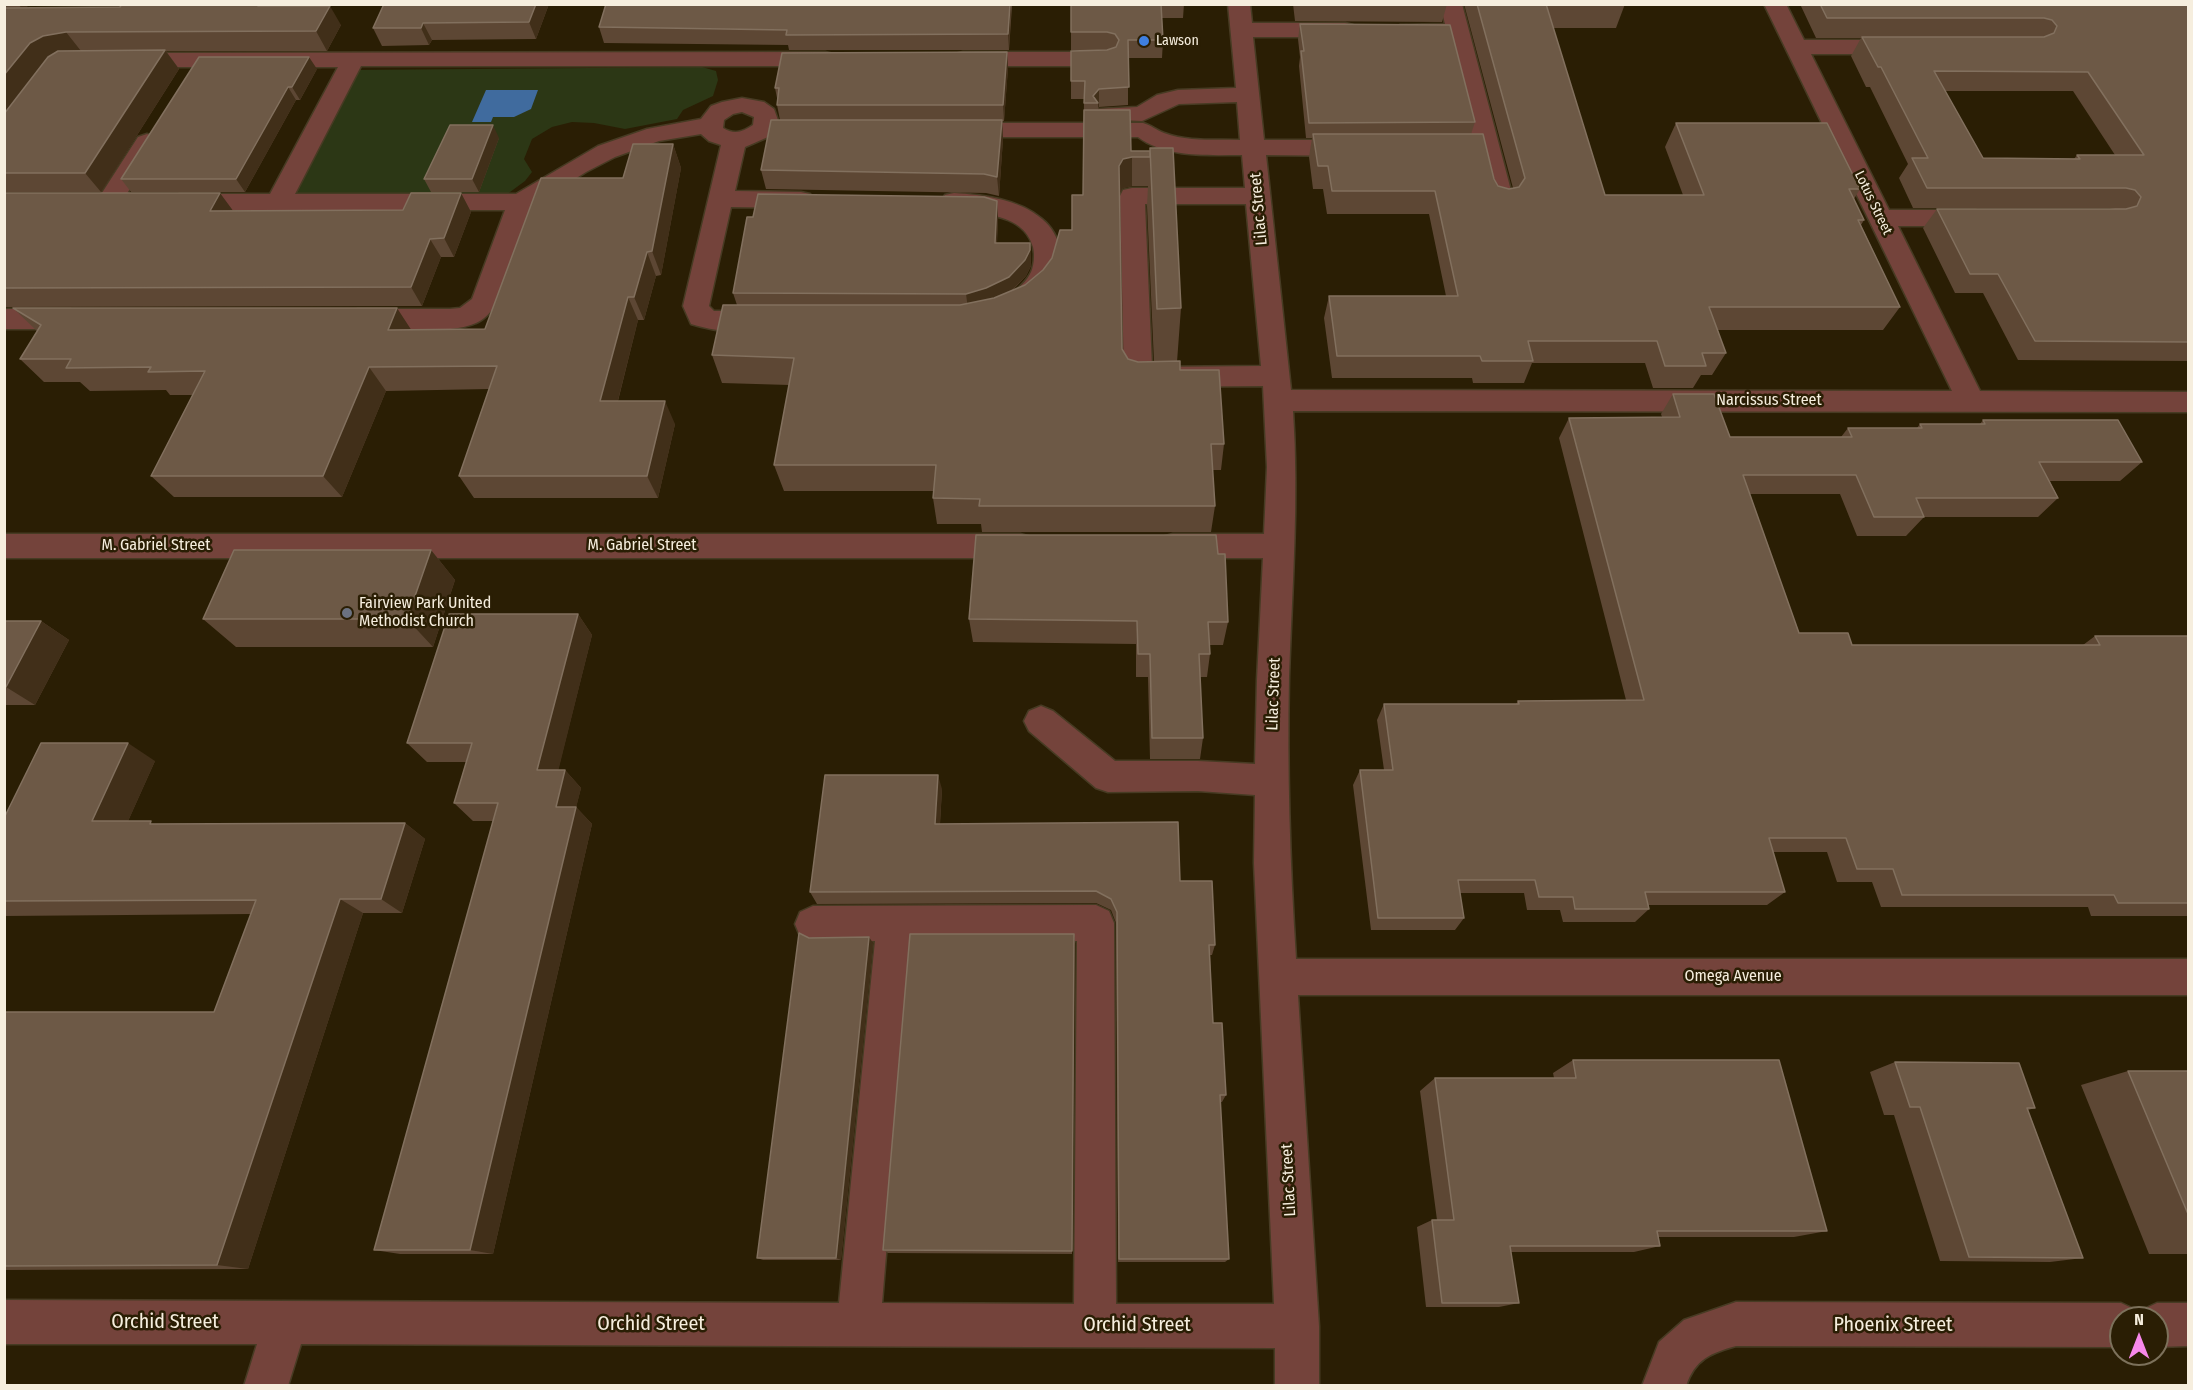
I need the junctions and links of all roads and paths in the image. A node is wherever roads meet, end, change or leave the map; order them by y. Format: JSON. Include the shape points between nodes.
{"nodes":[{"id":1,"x":1451,"y":4,"type":"edge"},
{"id":2,"x":1775,"y":4,"type":"edge"},
{"id":3,"x":1240,"y":17,"type":"edge"},
{"id":4,"x":1365,"y":30,"type":"edge"},
{"id":5,"x":1388,"y":30,"type":"edge"},
{"id":6,"x":1458,"y":31,"type":"junction"},
{"id":7,"x":1796,"y":47,"type":"junction"},
{"id":8,"x":1924,"y":47,"type":"edge"},
{"id":9,"x":753,"y":59,"type":"junction"},
{"id":10,"x":847,"y":59,"type":"edge"},
{"id":11,"x":941,"y":59,"type":"edge"},
{"id":12,"x":1106,"y":59,"type":"edge"},
{"id":13,"x":105,"y":60,"type":"edge"},
{"id":14,"x":353,"y":60,"type":"junction"},
{"id":15,"x":1248,"y":95,"type":"junction"},
{"id":16,"x":742,"y":105,"type":"junction"},
{"id":17,"x":764,"y":122,"type":"junction"},
{"id":18,"x":835,"y":122,"type":"edge"},
{"id":19,"x":941,"y":122,"type":"edge"},
{"id":20,"x":1142,"y":122,"type":"junction"},
{"id":21,"x":710,"y":125,"type":"junction"},
{"id":22,"x":157,"y":126,"type":"edge"},
{"id":23,"x":734,"y":140,"type":"junction"},
{"id":24,"x":1253,"y":148,"type":"junction"},
{"id":25,"x":1374,"y":148,"type":"edge"},
{"id":26,"x":1258,"y":196,"type":"junction"},
{"id":27,"x":721,"y":199,"type":"junction"},
{"id":28,"x":827,"y":200,"type":"edge"},
{"id":29,"x":933,"y":201,"type":"edge"},
{"id":30,"x":278,"y":202,"type":"junction"},
{"id":31,"x":521,"y":202,"type":"junction"},
{"id":32,"x":1501,"y":202,"type":"edge"},
{"id":33,"x":1880,"y":218,"type":"junction"},
{"id":34,"x":1994,"y":218,"type":"edge"},
{"id":35,"x":993,"y":314,"type":"edge"},
{"id":36,"x":4,"y":319,"type":"edge"},
{"id":37,"x":98,"y":319,"type":"edge"},
{"id":38,"x":333,"y":319,"type":"edge"},
{"id":39,"x":794,"y":321,"type":"edge"},
{"id":40,"x":1277,"y":388,"type":"junction"},
{"id":41,"x":1971,"y":401,"type":"junction"},
{"id":42,"x":2188,"y":402,"type":"edge"},
{"id":43,"x":4,"y":546,"type":"edge"},
{"id":44,"x":1054,"y":546,"type":"edge"},
{"id":45,"x":1149,"y":546,"type":"edge"},
{"id":46,"x":1280,"y":546,"type":"junction"},
{"id":47,"x":1041,"y":721,"type":"dead end"},
{"id":48,"x":1271,"y":780,"type":"junction"},
{"id":49,"x":895,"y":923,"type":"junction"},
{"id":50,"x":813,"y":924,"type":"dead end"},
{"id":51,"x":1278,"y":977,"type":"junction"},
{"id":52,"x":2188,"y":977,"type":"edge"},
{"id":53,"x":4,"y":1322,"type":"edge"},
{"id":54,"x":286,"y":1322,"type":"junction"},
{"id":55,"x":859,"y":1324,"type":"junction"},
{"id":56,"x":1095,"y":1324,"type":"junction"},
{"id":57,"x":2109,"y":1325,"type":"edge"},
{"id":58,"x":2169,"y":1325,"type":"edge"},
{"id":59,"x":2188,"y":1325,"type":"edge"},
{"id":60,"x":1297,"y":1326,"type":"junction"},
{"id":61,"x":1669,"y":1371,"type":"edge"},
{"id":62,"x":266,"y":1386,"type":"edge"},
{"id":63,"x":1297,"y":1386,"type":"edge"}],
"edges":[{"from":1,"to":6,"type":"street"},
{"from":2,"to":7,"type":"street","name":"Lotus Street"},
{"from":3,"to":4,"type":"street"},
{"from":3,"to":15,"type":"street","name":"Lilac Street"},
{"from":5,"to":6,"type":"street"},
{"from":6,"to":32,"type":"street","via":[[1475,147]]},
{"from":7,"to":8,"type":"street"},
{"from":7,"to":33,"type":"street","name":"Lotus Street"},
{"from":9,"to":10,"type":"street"},
{"from":9,"to":14,"type":"street"},
{"from":9,"to":16,"type":"street"},
{"from":11,"to":12,"type":"street"},
{"from":13,"to":14,"type":"street","via":[[193,69]]},
{"from":14,"to":30,"type":"street"},
{"from":15,"to":20,"type":"street","via":[[1181,97],[1150,107]]},
{"from":15,"to":24,"type":"street","name":"Lilac Street"},
{"from":16,"to":17,"type":"street","via":[[756,107]]},
{"from":16,"to":21,"type":"street","via":[[720,111]]},
{"from":17,"to":18,"type":"street"},
{"from":17,"to":23,"type":"street","via":[[750,138]]},
{"from":19,"to":20,"type":"street"},
{"from":20,"to":24,"type":"street","via":[[1154,138],[1189,147]]},
{"from":21,"to":23,"type":"street","via":[[717,136]]},
{"from":21,"to":31,"type":"street","via":[[657,134],[616,148]]},
{"from":22,"to":30,"type":"street","via":[[120,202]]},
{"from":23,"to":27,"type":"street"},
{"from":24,"to":25,"type":"street"},
{"from":24,"to":26,"type":"street","name":"Lilac Street"},
{"from":26,"to":40,"type":"street","name":"Lilac Street"},
{"from":26,"to":40,"type":"street","name":"Narcissus Street","via":[[1132,196],[1138,377]]},
{"from":27,"to":28,"type":"street"},
{"from":27,"to":39,"type":"street","via":[[696,306],[701,317],[714,321]]},
{"from":29,"to":35,"type":"street","via":[[986,202],[1011,210],[1031,223],[1044,240],[1048,260],[1042,279],[1026,298]]},
{"from":30,"to":31,"type":"street"},
{"from":31,"to":38,"type":"street","via":[[483,304],[468,315],[450,319]]},
{"from":33,"to":34,"type":"street"},
{"from":33,"to":41,"type":"street","name":"Lotus Street"},
{"from":36,"to":37,"type":"street"},
{"from":40,"to":41,"type":"street","name":"Narcissus Street"},
{"from":40,"to":46,"type":"street","name":"Lilac Street","via":[[1282,467]]},
{"from":41,"to":42,"type":"street","name":"Narcissus Street"},
{"from":43,"to":44,"type":"street","name":"M. Gabriel Street"},
{"from":45,"to":46,"type":"street"},
{"from":46,"to":48,"type":"street","name":"Lilac Street"},
{"from":47,"to":48,"type":"street","via":[[1108,777]]},
{"from":48,"to":51,"type":"street","name":"Lilac Street"},
{"from":49,"to":50,"type":"street"},
{"from":49,"to":55,"type":"street"},
{"from":49,"to":56,"type":"street","via":[[1096,923]]},
{"from":51,"to":52,"type":"street","name":"Omega Avenue"},
{"from":51,"to":60,"type":"street","name":"Lilac Street"},
{"from":53,"to":54,"type":"street","name":"Orchid Street"},
{"from":54,"to":55,"type":"street","name":"Orchid Street"},
{"from":54,"to":62,"type":"street"},
{"from":55,"to":56,"type":"street","name":"Orchid Street"},
{"from":56,"to":60,"type":"street","name":"Orchid Street"},
{"from":57,"to":61,"type":"street","name":"Phoenix Street","via":[[1736,1324],[1699,1335]]},
{"from":58,"to":59,"type":"street"},
{"from":60,"to":63,"type":"street","name":"Lilac Street"}]}
